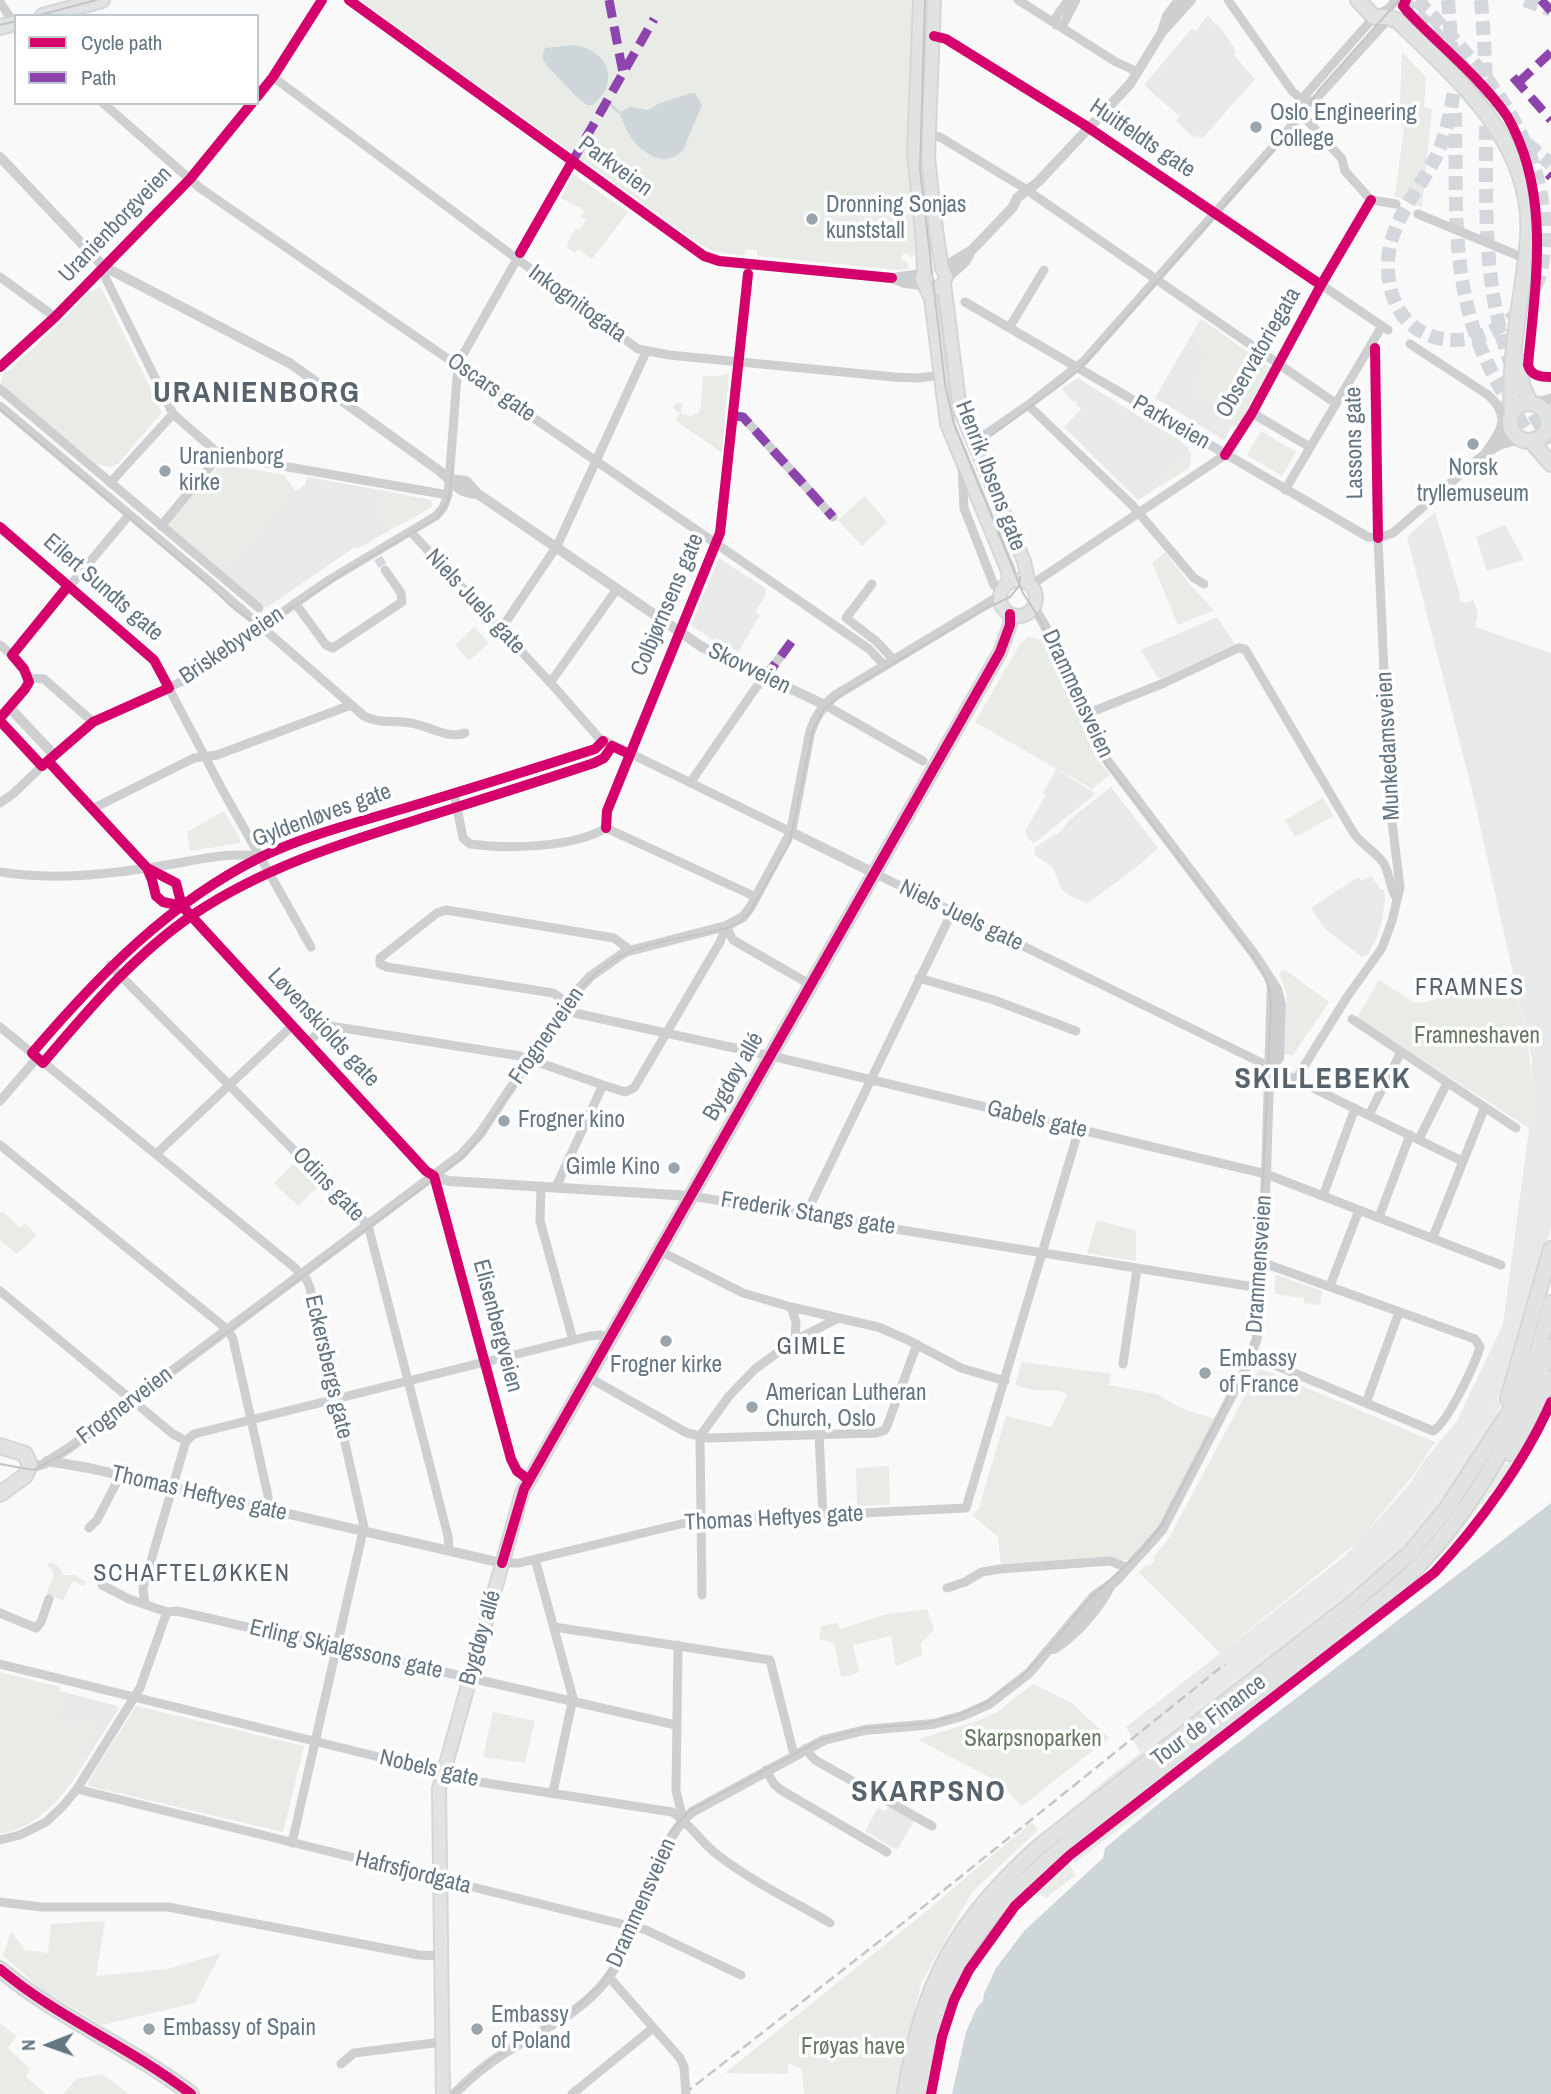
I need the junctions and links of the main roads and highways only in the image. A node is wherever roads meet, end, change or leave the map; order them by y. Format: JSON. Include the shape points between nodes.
{"nodes":[{"id":1,"x":102,"y":0,"type":"edge"},
{"id":2,"x":920,"y":0,"type":"edge"},
{"id":3,"x":934,"y":0,"type":"edge"},
{"id":4,"x":1358,"y":0,"type":"edge"},
{"id":5,"x":1368,"y":0,"type":"edge"},
{"id":6,"x":50,"y":14,"type":"edge"},
{"id":7,"x":1383,"y":14,"type":"junction"},
{"id":8,"x":944,"y":277,"type":"junction"},
{"id":9,"x":925,"y":279,"type":"junction"},
{"id":10,"x":1520,"y":305,"type":"junction"},
{"id":11,"x":1533,"y":403,"type":"junction"},
{"id":12,"x":1511,"y":419,"type":"junction"},
{"id":13,"x":1549,"y":427,"type":"edge"},
{"id":14,"x":1526,"y":440,"type":"junction"},
{"id":15,"x":1551,"y":464,"type":"edge"},
{"id":16,"x":1030,"y":585,"type":"junction"},
{"id":17,"x":1003,"y":593,"type":"junction"},
{"id":18,"x":1030,"y":611,"type":"junction"},
{"id":19,"x":1010,"y":614,"type":"junction"},
{"id":20,"x":1000,"y":652,"type":"junction"},
{"id":21,"x":1551,"y":1249,"type":"edge"},
{"id":22,"x":1551,"y":1303,"type":"edge"},
{"id":23,"x":1551,"y":1347,"type":"edge"},
{"id":24,"x":1551,"y":1380,"type":"edge"},
{"id":25,"x":1491,"y":1440,"type":"junction"},
{"id":26,"x":0,"y":1446,"type":"edge"},
{"id":27,"x":1484,"y":1477,"type":"junction"},
{"id":28,"x":0,"y":1494,"type":"edge"},
{"id":29,"x":0,"y":1969,"type":"edge"},
{"id":30,"x":443,"y":2078,"type":"junction"},
{"id":31,"x":191,"y":2094,"type":"edge"},
{"id":32,"x":436,"y":2094,"type":"edge"},
{"id":33,"x":443,"y":2094,"type":"edge"},
{"id":34,"x":905,"y":2094,"type":"edge"},
{"id":35,"x":919,"y":2094,"type":"edge"}],
"edges":[{"from":1,"to":6,"type":"main road"},
{"from":2,"to":9,"type":"main road","name":"Henrik Ibsens gate","via":[[914,144]]},
{"from":3,"to":8,"type":"main road","name":"Henrik Ibsens gate","via":[[929,170]]},
{"from":4,"to":7,"type":"main road"},
{"from":5,"to":7,"type":"main road"},
{"from":7,"to":10,"type":"main road","via":[[1398,22],[1447,70],[1485,110],[1503,138],[1525,196],[1528,238]]},
{"from":8,"to":9,"type":"main road","via":[[937,289]]},
{"from":8,"to":9,"type":"main road","via":[[933,265]]},
{"from":8,"to":16,"type":"main road","name":"Henrik Ibsens gate","via":[[960,410]]},
{"from":9,"to":17,"type":"main road","name":"Henrik Ibsens gate","via":[[946,417],[1008,571]]},
{"from":10,"to":11,"type":"main road","via":[[1520,377]]},
{"from":10,"to":12,"type":"main road","via":[[1511,359]]},
{"from":11,"to":12,"type":"main road","via":[[1518,407]]},
{"from":11,"to":13,"type":"main road","via":[[1546,412]]},
{"from":12,"to":14,"type":"main road","via":[[1516,435]]},
{"from":13,"to":14,"type":"main road","via":[[1537,439]]},
{"from":14,"to":15,"type":"main road"},
{"from":16,"to":17,"type":"main road","via":[[1019,580]]},
{"from":16,"to":18,"type":"main road","via":[[1035,593]]},
{"from":17,"to":19,"type":"main road"},
{"from":18,"to":19,"type":"main road"},
{"from":18,"to":20,"type":"main road","name":"Bygdøy allé"},
{"from":19,"to":20,"type":"main road","name":"Bygdøy allé"},
{"from":20,"to":30,"type":"main road","name":"Bygdøy allé","via":[[519,1502],[438,1795]]},
{"from":21,"to":25,"type":"main road","via":[[1508,1401]]},
{"from":22,"to":25,"type":"main road","via":[[1525,1382]]},
{"from":23,"to":27,"type":"main road","via":[[1526,1406]]},
{"from":24,"to":27,"type":"main road","via":[[1509,1455]]},
{"from":25,"to":34,"type":"main road","via":[[1432,1528],[1393,1569],[1006,1877],[959,1936],[935,1979],[914,2040]]},
{"from":26,"to":28,"type":"main road","via":[[21,1452],[29,1462],[25,1476]]},
{"from":27,"to":35,"type":"main road","via":[[1443,1536],[1392,1590],[1016,1887],[954,1971],[933,2024]]},
{"from":29,"to":31,"type":"main road"},
{"from":30,"to":32,"type":"main road","name":"Bygdøy allé"},
{"from":30,"to":33,"type":"main road","name":"Bygdøy allé"}]}
